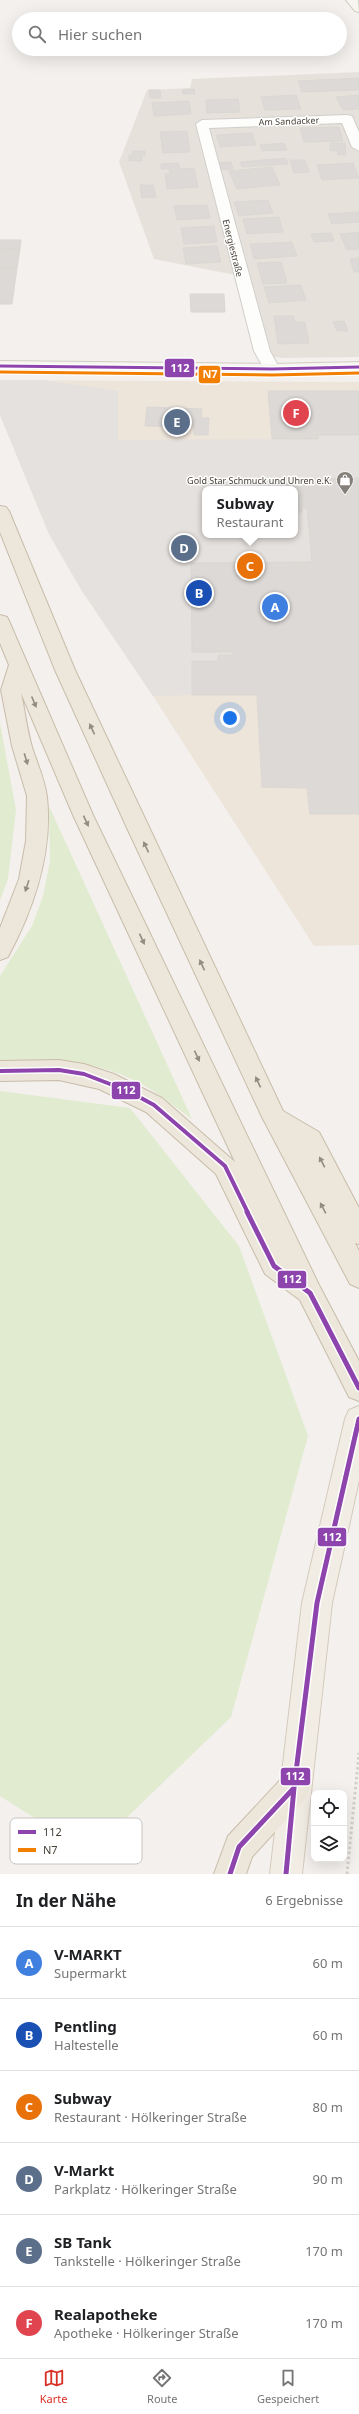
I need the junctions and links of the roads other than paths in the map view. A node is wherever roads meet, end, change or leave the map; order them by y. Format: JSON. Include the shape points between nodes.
{"nodes":[{"id":1,"x":352,"y":0,"type":"edge"},
{"id":2,"x":359,"y":9,"type":"edge"},
{"id":3,"x":202,"y":124,"type":"joint"},
{"id":4,"x":359,"y":147,"type":"edge"},
{"id":5,"x":0,"y":366,"type":"edge"},
{"id":6,"x":359,"y":367,"type":"edge"},
{"id":7,"x":272,"y":369,"type":"junction"},
{"id":8,"x":0,"y":511,"type":"edge"},
{"id":9,"x":0,"y":621,"type":"edge"},
{"id":10,"x":18,"y":666,"type":"junction"},
{"id":11,"x":0,"y":951,"type":"edge"},
{"id":12,"x":0,"y":1071,"type":"edge"},
{"id":13,"x":351,"y":1233,"type":"edge"},
{"id":14,"x":359,"y":1276,"type":"edge"},
{"id":15,"x":310,"y":1293,"type":"junction"},
{"id":16,"x":359,"y":1388,"type":"edge"},
{"id":17,"x":359,"y":1419,"type":"edge"},
{"id":18,"x":294,"y":1788,"type":"junction"},
{"id":19,"x":230,"y":1874,"type":"edge"},
{"id":20,"x":286,"y":1874,"type":"edge"}],
"edges":[{"from":1,"to":2,"type":"street"},
{"from":3,"to":4,"type":"street","name":"Am Sandacker","via":[[347,119]]},
{"from":3,"to":7,"type":"street","name":"Energiestraße","via":[[262,351]]},
{"from":5,"to":7,"type":"street"},
{"from":6,"to":7,"type":"street"},
{"from":13,"to":8,"type":"highway","one_way":true,"via":[[274,1117],[65,670]]},
{"from":9,"to":10,"type":"highway"},
{"from":10,"to":11,"type":"highway","one_way":true,"via":[[11,690],[22,746],[37,796],[36,841],[30,879],[19,911]]},
{"from":10,"to":15,"type":"highway","one_way":true,"via":[[83,815]]},
{"from":12,"to":15,"type":"highway","via":[[60,1070],[84,1074],[106,1080],[154,1105],[225,1166],[274,1266]]},
{"from":13,"to":14,"type":"highway"},
{"from":15,"to":16,"type":"highway"},
{"from":17,"to":18,"type":"main road","via":[[317,1603]]},
{"from":18,"to":19,"type":"highway","via":[[240,1847]]},
{"from":18,"to":20,"type":"main road"}]}
